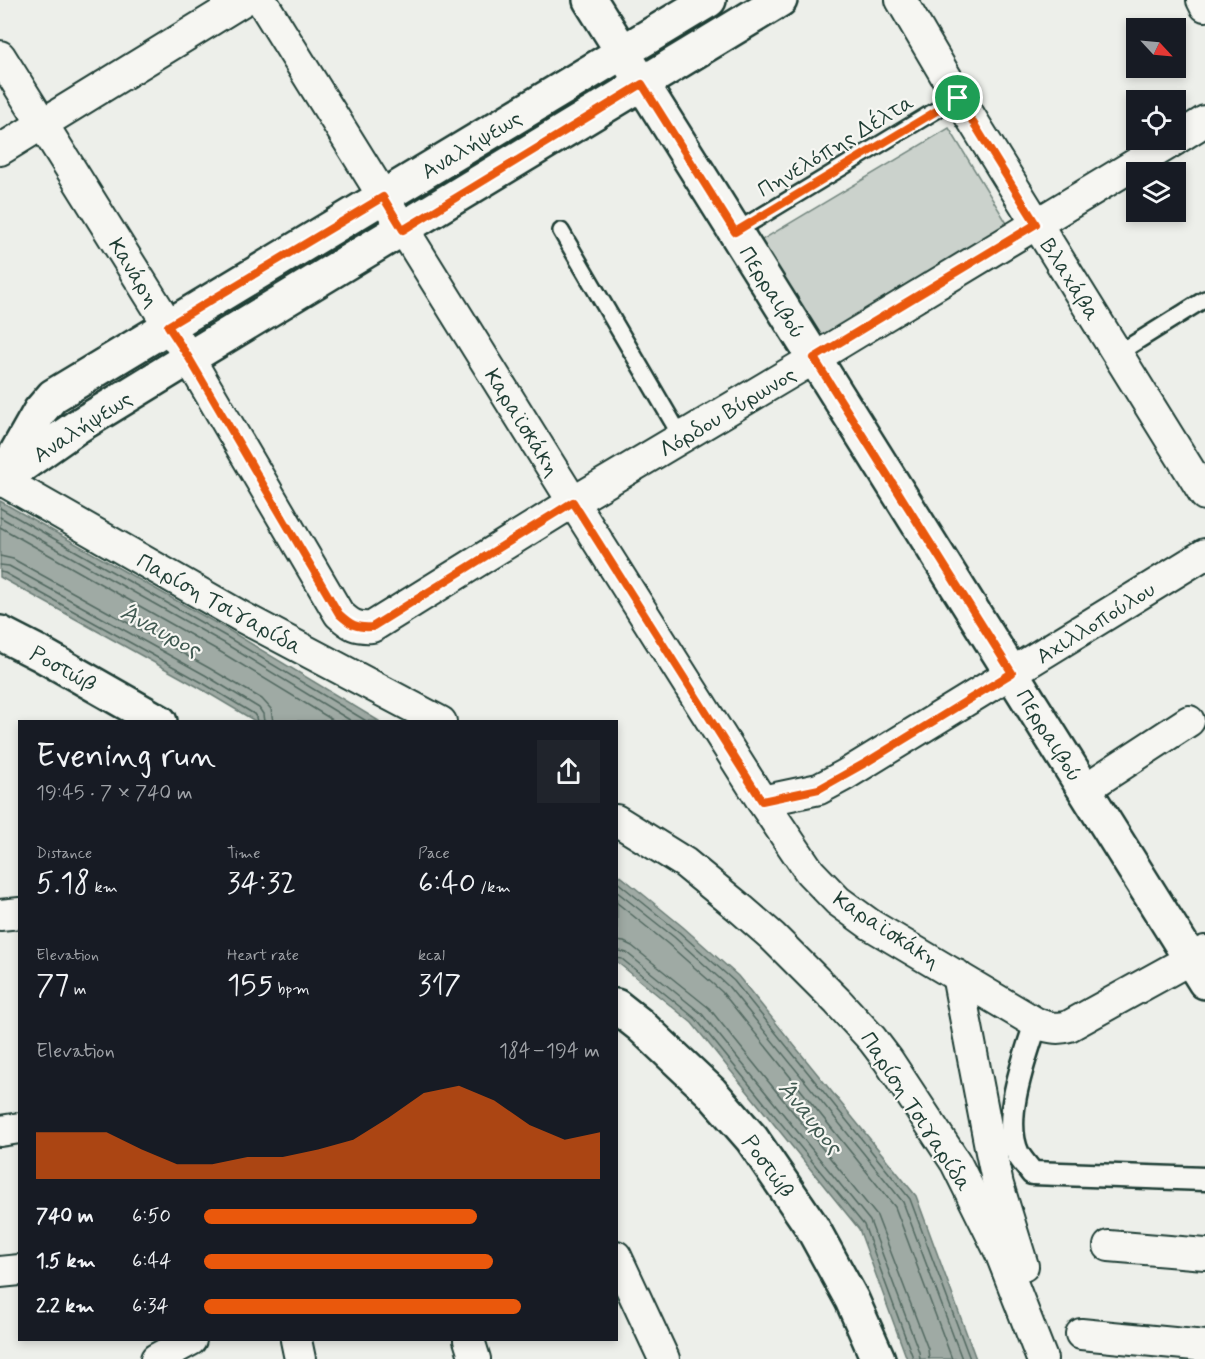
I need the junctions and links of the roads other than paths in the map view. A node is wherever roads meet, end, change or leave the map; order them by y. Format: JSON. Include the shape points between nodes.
{"nodes":[{"id":1,"x":244,"y":0,"type":"edge"},
{"id":2,"x":261,"y":0,"type":"edge"},
{"id":3,"x":590,"y":0,"type":"edge"},
{"id":4,"x":709,"y":0,"type":"edge"},
{"id":5,"x":780,"y":0,"type":"edge"},
{"id":6,"x":901,"y":0,"type":"edge"},
{"id":7,"x":1202,"y":0,"type":"edge"},
{"id":8,"x":1205,"y":6,"type":"edge"},
{"id":9,"x":623,"y":52,"type":"junction"},
{"id":10,"x":0,"y":56,"type":"edge"},
{"id":11,"x":642,"y":84,"type":"junction"},
{"id":12,"x":958,"y":98,"type":"junction"},
{"id":13,"x":1205,"y":121,"type":"edge"},
{"id":14,"x":43,"y":123,"type":"junction"},
{"id":15,"x":1186,"y":132,"type":"edge"},
{"id":16,"x":0,"y":150,"type":"edge"},
{"id":17,"x":1157,"y":150,"type":"edge"},
{"id":18,"x":383,"y":197,"type":"junction"},
{"id":19,"x":1036,"y":224,"type":"junction"},
{"id":20,"x":403,"y":230,"type":"junction"},
{"id":21,"x":561,"y":231,"type":"dead end"},
{"id":22,"x":735,"y":232,"type":"junction"},
{"id":23,"x":1205,"y":299,"type":"edge"},
{"id":24,"x":168,"y":326,"type":"junction"},
{"id":25,"x":1117,"y":354,"type":"junction"},
{"id":26,"x":189,"y":358,"type":"junction"},
{"id":27,"x":814,"y":358,"type":"junction"},
{"id":28,"x":682,"y":438,"type":"junction"},
{"id":29,"x":0,"y":480,"type":"edge"},
{"id":30,"x":1205,"y":495,"type":"edge"},
{"id":31,"x":573,"y":502,"type":"junction"},
{"id":32,"x":1205,"y":554,"type":"edge"},
{"id":33,"x":372,"y":627,"type":"joint"},
{"id":34,"x":0,"y":633,"type":"edge"},
{"id":35,"x":1012,"y":673,"type":"junction"},
{"id":36,"x":156,"y":720,"type":"edge"},
{"id":37,"x":437,"y":720,"type":"edge"},
{"id":38,"x":1189,"y":721,"type":"dead end"},
{"id":39,"x":1084,"y":789,"type":"junction"},
{"id":40,"x":762,"y":801,"type":"junction"},
{"id":41,"x":618,"y":821,"type":"edge"},
{"id":42,"x":18,"y":913,"type":"edge"},
{"id":43,"x":0,"y":915,"type":"edge"},
{"id":44,"x":1200,"y":964,"type":"edge"},
{"id":45,"x":957,"y":975,"type":"junction"},
{"id":46,"x":618,"y":1008,"type":"edge"},
{"id":47,"x":1036,"y":1023,"type":"junction"},
{"id":48,"x":18,"y":1128,"type":"edge"},
{"id":49,"x":0,"y":1131,"type":"edge"},
{"id":50,"x":1205,"y":1179,"type":"edge"},
{"id":51,"x":1109,"y":1246,"type":"dead end"},
{"id":52,"x":1205,"y":1254,"type":"edge"},
{"id":53,"x":618,"y":1260,"type":"edge"},
{"id":54,"x":18,"y":1270,"type":"edge"},
{"id":55,"x":0,"y":1272,"type":"edge"},
{"id":56,"x":1081,"y":1334,"type":"dead end"},
{"id":57,"x":296,"y":1341,"type":"edge"},
{"id":58,"x":469,"y":1341,"type":"edge"},
{"id":59,"x":1205,"y":1346,"type":"edge"},
{"id":60,"x":870,"y":1357,"type":"edge"},
{"id":61,"x":300,"y":1359,"type":"edge"},
{"id":62,"x":475,"y":1359,"type":"edge"},
{"id":63,"x":664,"y":1359,"type":"edge"},
{"id":64,"x":1044,"y":1359,"type":"edge"}],
"edges":[{"from":1,"to":14,"type":"street"},
{"from":2,"to":18,"type":"street","name":"Καραϊσκάκη"},
{"from":3,"to":9,"type":"main road","name":"Περραιβού"},
{"from":4,"to":9,"type":"main road","name":"Αναλήψεως"},
{"from":5,"to":11,"type":"main road","name":"Αναλήψεως"},
{"from":6,"to":12,"type":"street","name":"Βλαχάβα"},
{"from":7,"to":8,"type":"street"},
{"from":9,"to":11,"type":"main road","name":"Περραιβού"},
{"from":9,"to":18,"type":"main road","name":"Αναλήψεως"},
{"from":10,"to":14,"type":"street","name":"Κανάρη"},
{"from":11,"to":20,"type":"main road","name":"Αναλήψεως"},
{"from":11,"to":22,"type":"main road","name":"Περραιβού"},
{"from":12,"to":19,"type":"street","name":"Βλαχάβα"},
{"from":12,"to":22,"type":"lane","name":"Πηνελόπης Δέλτα"},
{"from":13,"to":15,"type":"street","name":"Λόρδου Βύρωνος"},
{"from":14,"to":16,"type":"street"},
{"from":14,"to":24,"type":"street","name":"Κανάρη"},
{"from":17,"to":19,"type":"street","name":"Λόρδου Βύρωνος"},
{"from":18,"to":20,"type":"street","name":"Καραϊσκάκη"},
{"from":18,"to":24,"type":"main road","name":"Αναλήψεως"},
{"from":19,"to":25,"type":"street","name":"Βλαχάβα"},
{"from":19,"to":27,"type":"street","name":"Λόρδου Βύρωνος"},
{"from":20,"to":26,"type":"main road","name":"Αναλήψεως"},
{"from":20,"to":31,"type":"street","name":"Καραϊσκάκη"},
{"from":21,"to":28,"type":"lane"},
{"from":22,"to":27,"type":"main road","name":"Περραιβού"},
{"from":23,"to":25,"type":"lane"},
{"from":24,"to":26,"type":"street","name":"Κανάρη"},
{"from":24,"to":29,"type":"main road","name":"Αναλήψεως","via":[[53,396]]},
{"from":25,"to":30,"type":"street","name":"Βλαχάβα"},
{"from":26,"to":29,"type":"main road","name":"Αναλήψεως","via":[[78,426]]},
{"from":26,"to":33,"type":"street","name":"Κανάρη","via":[[339,614],[359,628]]},
{"from":27,"to":28,"type":"street","name":"Λόρδου Βύρωνος"},
{"from":27,"to":35,"type":"main road","name":"Περραιβού"},
{"from":28,"to":31,"type":"street","name":"Λόρδου Βύρωνος"},
{"from":29,"to":37,"type":"street","name":"Παρίση Τσιγαρίδα","via":[[243,617]]},
{"from":31,"to":33,"type":"street","name":"Λόρδου Βύρωνος"},
{"from":31,"to":40,"type":"street","name":"Καραϊσκάκη"},
{"from":32,"to":35,"type":"street","name":"Αχιλλοπούλου"},
{"from":34,"to":36,"type":"main road","name":"Ροστώβ"},
{"from":35,"to":39,"type":"main road","name":"Περραιβού"},
{"from":35,"to":40,"type":"street","name":"Αχιλλοπούλου","via":[[819,789]]},
{"from":38,"to":39,"type":"street"},
{"from":39,"to":44,"type":"main road","name":"Περραιβού"},
{"from":40,"to":45,"type":"street","name":"Καραϊσκάκη","via":[[810,872],[838,901]]},
{"from":41,"to":64,"type":"street","name":"Παρίση Τσιγαρίδα","via":[[685,863],[741,909],[872,1039],[956,1163],[1000,1252]]},
{"from":42,"to":43,"type":"street"},
{"from":44,"to":47,"type":"street","name":"Καραϊσκάκη","via":[[1064,1028]]},
{"from":45,"to":47,"type":"street","name":"Καραϊσκάκη"},
{"from":45,"to":64,"type":"street","name":"Καραϊσκάκη","via":[[998,1185],[1039,1324]]},
{"from":46,"to":60,"type":"main road","name":"Ροστώβ","via":[[711,1092],[752,1139],[812,1227],[852,1300]]},
{"from":47,"to":50,"type":"street","via":[[1013,1107],[1018,1154],[1032,1173]]},
{"from":48,"to":49,"type":"street"},
{"from":51,"to":52,"type":"street"},
{"from":53,"to":63,"type":"street"},
{"from":54,"to":55,"type":"street"},
{"from":56,"to":59,"type":"street"},
{"from":57,"to":61,"type":"street"},
{"from":58,"to":62,"type":"street"}]}
